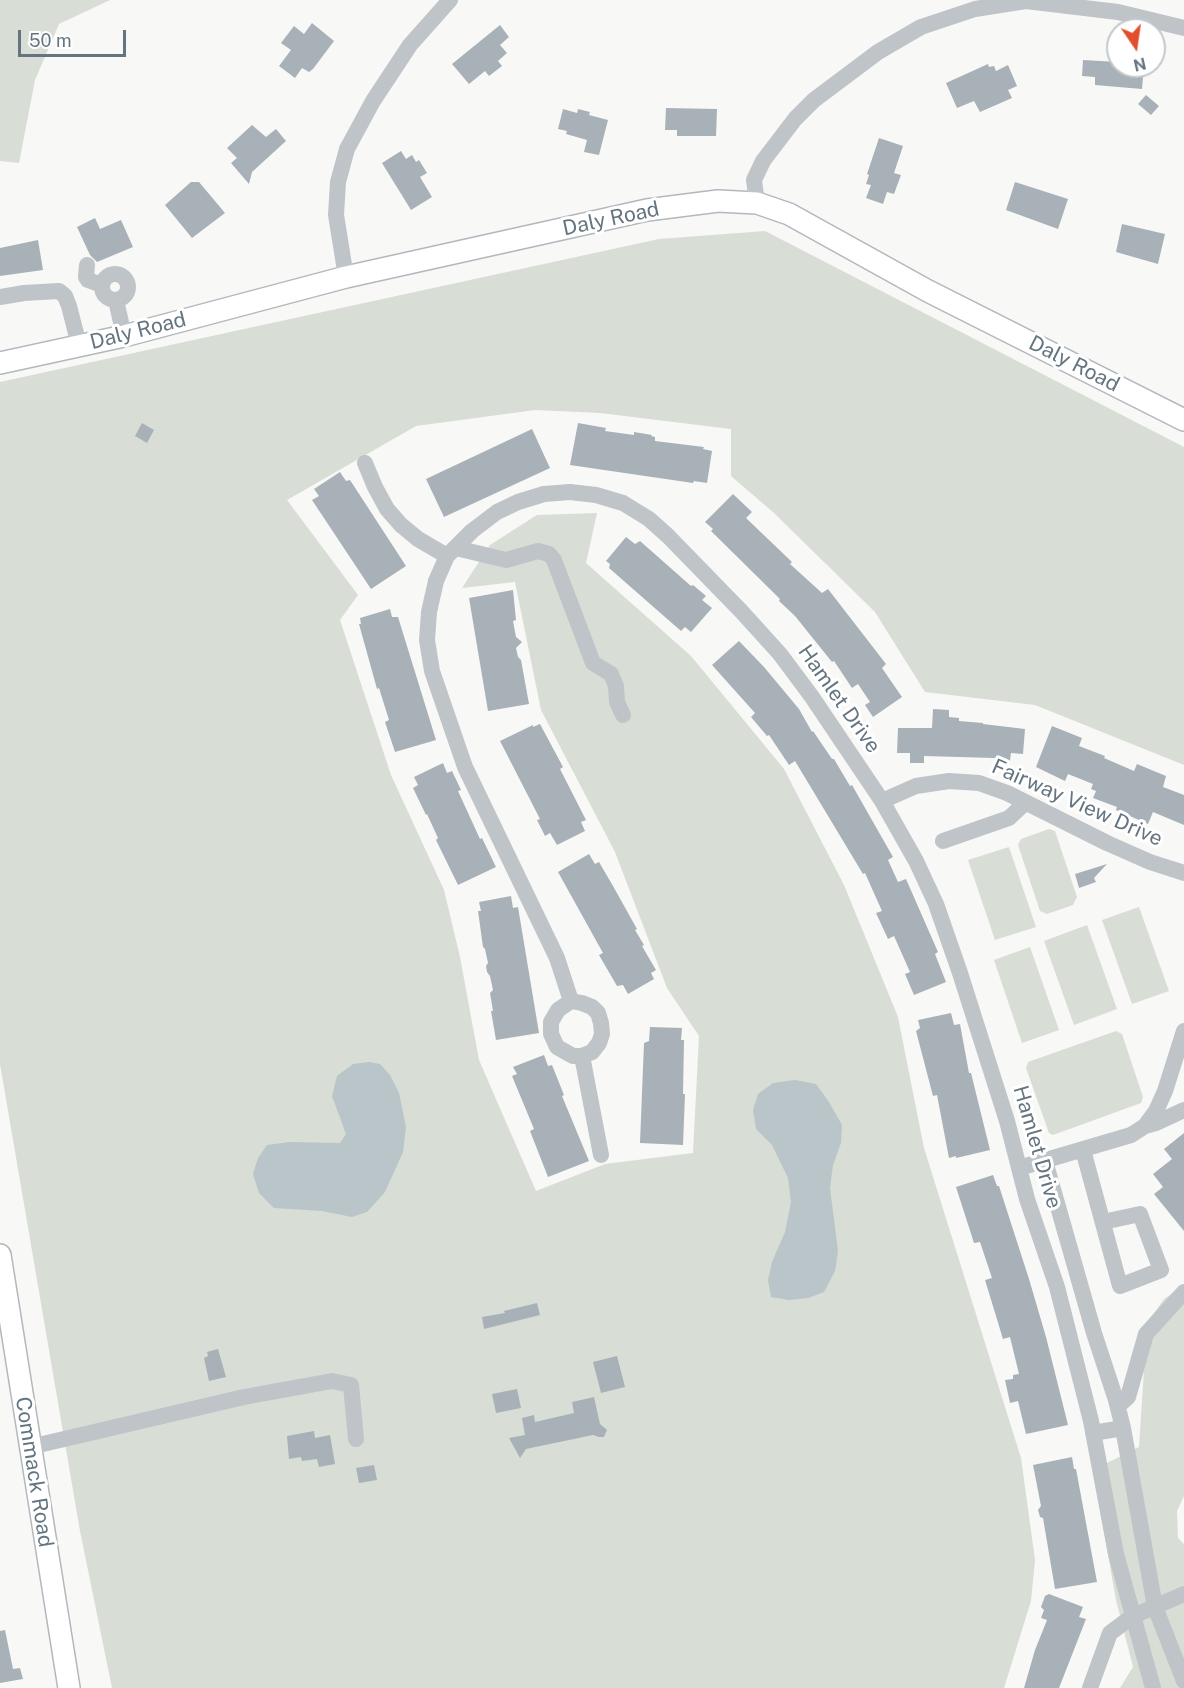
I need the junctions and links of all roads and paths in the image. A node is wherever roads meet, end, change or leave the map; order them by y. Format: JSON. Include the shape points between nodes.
{"nodes":[{"id":1,"x":450,"y":0,"type":"edge"},
{"id":2,"x":1184,"y":28,"type":"edge"},
{"id":3,"x":757,"y":203,"type":"junction"},
{"id":4,"x":87,"y":265,"type":"dead end"},
{"id":5,"x":346,"y":277,"type":"junction"},
{"id":6,"x":0,"y":297,"type":"edge"},
{"id":7,"x":124,"y":336,"type":"junction"},
{"id":8,"x":79,"y":345,"type":"junction"},
{"id":9,"x":0,"y":363,"type":"edge"},
{"id":10,"x":1184,"y":420,"type":"edge"},
{"id":11,"x":365,"y":463,"type":"dead end"},
{"id":12,"x":452,"y":552,"type":"junction"},
{"id":13,"x":623,"y":715,"type":"dead end"},
{"id":14,"x":882,"y":801,"type":"junction"},
{"id":15,"x":1025,"y":803,"type":"junction"},
{"id":16,"x":943,"y":841,"type":"dead end"},
{"id":17,"x":1184,"y":873,"type":"edge"},
{"id":18,"x":571,"y":1001,"type":"junction"},
{"id":19,"x":1184,"y":1031,"type":"edge"},
{"id":20,"x":1181,"y":1048,"type":"edge"},
{"id":21,"x":582,"y":1056,"type":"junction"},
{"id":22,"x":1184,"y":1110,"type":"edge"},
{"id":23,"x":1145,"y":1126,"type":"junction"},
{"id":24,"x":1083,"y":1150,"type":"junction"},
{"id":25,"x":601,"y":1155,"type":"dead end"},
{"id":26,"x":1045,"y":1161,"type":"junction"},
{"id":27,"x":1019,"y":1168,"type":"junction"},
{"id":28,"x":1103,"y":1222,"type":"dead end"},
{"id":29,"x":0,"y":1255,"type":"edge"},
{"id":30,"x":1184,"y":1292,"type":"edge"},
{"id":31,"x":7,"y":1342,"type":"edge"},
{"id":32,"x":1118,"y":1406,"type":"junction"},
{"id":33,"x":1123,"y":1428,"type":"junction"},
{"id":34,"x":1093,"y":1433,"type":"junction"},
{"id":35,"x":356,"y":1439,"type":"dead end"},
{"id":36,"x":30,"y":1447,"type":"junction"},
{"id":37,"x":1184,"y":1594,"type":"edge"},
{"id":38,"x":1155,"y":1607,"type":"junction"},
{"id":39,"x":1133,"y":1616,"type":"junction"},
{"id":40,"x":1184,"y":1681,"type":"edge"},
{"id":41,"x":69,"y":1688,"type":"edge"},
{"id":42,"x":1090,"y":1688,"type":"edge"},
{"id":43,"x":1153,"y":1688,"type":"edge"}],
"edges":[{"from":1,"to":5,"type":"street","via":[[410,45],[347,149],[338,182],[336,215]]},
{"from":2,"to":3,"type":"street","via":[[1118,12],[1026,1],[975,9],[921,27],[878,52],[795,119],[763,161],[754,180]]},
{"from":3,"to":5,"type":"main road","name":"Daly Road","via":[[718,201],[647,210]]},
{"from":3,"to":10,"type":"main road","name":"Daly Road","via":[[789,214],[928,291]]},
{"from":4,"to":7,"type":"street","via":[[88,280],[102,285],[105,295],[116,300]]},
{"from":5,"to":7,"type":"main road","name":"Daly Road"},
{"from":6,"to":8,"type":"street","via":[[59,291],[69,306]]},
{"from":7,"to":8,"type":"main road","name":"Daly Road"},
{"from":8,"to":9,"type":"main road","name":"Daly Road"},
{"from":11,"to":12,"type":"street","via":[[375,487],[400,525],[418,539]]},
{"from":12,"to":13,"type":"street","via":[[506,560],[538,551],[549,554],[593,663],[611,674]]},
{"from":12,"to":14,"type":"street","name":"Hamlet Drive","via":[[497,512],[543,494],[570,492],[623,503],[668,536],[780,654]]},
{"from":12,"to":18,"type":"street","name":"Hamlet Drive","via":[[436,581],[429,612],[432,671],[465,767],[557,958]]},
{"from":14,"to":15,"type":"street","name":"Fairway View Drive","via":[[916,786],[949,781],[979,783]]},
{"from":14,"to":27,"type":"street","name":"Hamlet Drive","via":[[936,904],[1004,1110]]},
{"from":15,"to":16,"type":"street","via":[[1009,818]]},
{"from":15,"to":17,"type":"street","name":"Fairway View Drive","via":[[1107,843]]},
{"from":18,"to":21,"type":"street","via":[[558,1010],[551,1022],[551,1034],[557,1047],[573,1056]]},
{"from":18,"to":21,"type":"street","via":[[592,1007],[602,1023],[599,1043]]},
{"from":19,"to":20,"type":"street"},
{"from":20,"to":23,"type":"street","via":[[1156,1112]]},
{"from":21,"to":25,"type":"street"},
{"from":22,"to":23,"type":"street"},
{"from":23,"to":24,"type":"street","via":[[1131,1135]]},
{"from":24,"to":26,"type":"street"},
{"from":24,"to":28,"type":"street"},
{"from":26,"to":27,"type":"street"},
{"from":26,"to":32,"type":"street"},
{"from":27,"to":34,"type":"street","name":"Hamlet Drive","via":[[1057,1287]]},
{"from":29,"to":31,"type":"main road","name":"Commack Road"},
{"from":30,"to":32,"type":"street","via":[[1146,1334],[1128,1397]]},
{"from":31,"to":36,"type":"main road","name":"Commack Road"},
{"from":32,"to":33,"type":"street"},
{"from":33,"to":34,"type":"street"},
{"from":33,"to":38,"type":"street"},
{"from":34,"to":39,"type":"street","name":"Hamlet Drive","via":[[1116,1554]]},
{"from":35,"to":36,"type":"street","via":[[351,1384],[332,1381],[244,1397]]},
{"from":36,"to":41,"type":"main road","name":"Commack Road"},
{"from":37,"to":38,"type":"street"},
{"from":38,"to":39,"type":"street"},
{"from":38,"to":40,"type":"street"},
{"from":39,"to":42,"type":"street","via":[[1110,1633]]},
{"from":39,"to":43,"type":"street","name":"Hamlet Drive"}]}
